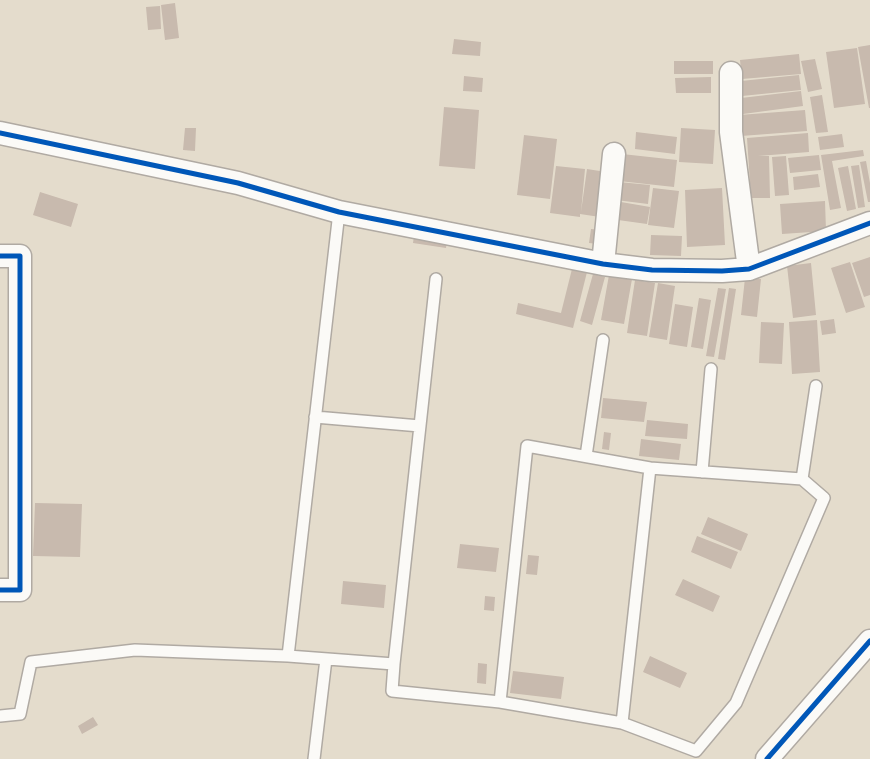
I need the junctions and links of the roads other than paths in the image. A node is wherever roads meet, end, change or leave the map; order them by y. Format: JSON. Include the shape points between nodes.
{"nodes":[{"id":1,"x":731,"y":73,"type":"dead end"},
{"id":2,"x":0,"y":133,"type":"edge"},
{"id":3,"x":614,"y":154,"type":"dead end"},
{"id":4,"x":339,"y":212,"type":"junction"},
{"id":5,"x":870,"y":223,"type":"edge"},
{"id":6,"x":0,"y":256,"type":"edge"},
{"id":7,"x":603,"y":264,"type":"junction"},
{"id":8,"x":749,"y":269,"type":"junction"},
{"id":9,"x":436,"y":280,"type":"dead end"},
{"id":10,"x":603,"y":340,"type":"dead end"},
{"id":11,"x":712,"y":369,"type":"dead end"},
{"id":12,"x":816,"y":386,"type":"dead end"},
{"id":13,"x":315,"y":417,"type":"junction"},
{"id":14,"x":420,"y":426,"type":"junction"},
{"id":15,"x":586,"y":456,"type":"junction"},
{"id":16,"x":650,"y":468,"type":"junction"},
{"id":17,"x":702,"y":472,"type":"junction"},
{"id":18,"x":802,"y":479,"type":"junction"},
{"id":19,"x":0,"y":590,"type":"edge"},
{"id":20,"x":870,"y":641,"type":"edge"},
{"id":21,"x":288,"y":656,"type":"junction"},
{"id":22,"x":326,"y":659,"type":"junction"},
{"id":23,"x":394,"y":664,"type":"junction"},
{"id":24,"x":500,"y":702,"type":"junction"},
{"id":25,"x":0,"y":716,"type":"edge"},
{"id":26,"x":622,"y":723,"type":"junction"},
{"id":27,"x":693,"y":755,"type":"edge"},
{"id":28,"x":314,"y":759,"type":"edge"},
{"id":29,"x":767,"y":759,"type":"edge"}],
"edges":[{"from":1,"to":8,"type":"street","via":[[731,132]]},
{"from":2,"to":4,"type":"street","via":[[238,183]]},
{"from":3,"to":7,"type":"street"},
{"from":4,"to":7,"type":"street"},
{"from":4,"to":13,"type":"lane"},
{"from":5,"to":8,"type":"street"},
{"from":6,"to":19,"type":"street","via":[[20,256],[20,590]]},
{"from":7,"to":8,"type":"street","via":[[652,270]]},
{"from":9,"to":14,"type":"lane"},
{"from":10,"to":15,"type":"lane"},
{"from":11,"to":17,"type":"lane"},
{"from":12,"to":18,"type":"lane"},
{"from":13,"to":14,"type":"lane"},
{"from":13,"to":21,"type":"lane"},
{"from":14,"to":23,"type":"lane"},
{"from":15,"to":16,"type":"lane"},
{"from":15,"to":24,"type":"lane","via":[[527,446]]},
{"from":16,"to":17,"type":"lane"},
{"from":16,"to":26,"type":"lane"},
{"from":17,"to":18,"type":"lane"},
{"from":18,"to":27,"type":"lane","via":[[824,498],[736,703]]},
{"from":20,"to":29,"type":"street"},
{"from":21,"to":22,"type":"lane"},
{"from":21,"to":25,"type":"lane","via":[[135,650],[31,662],[20,714]]},
{"from":22,"to":23,"type":"lane"},
{"from":22,"to":28,"type":"lane"},
{"from":23,"to":24,"type":"lane","via":[[392,691]]},
{"from":24,"to":26,"type":"lane"},
{"from":26,"to":27,"type":"lane"}]}
